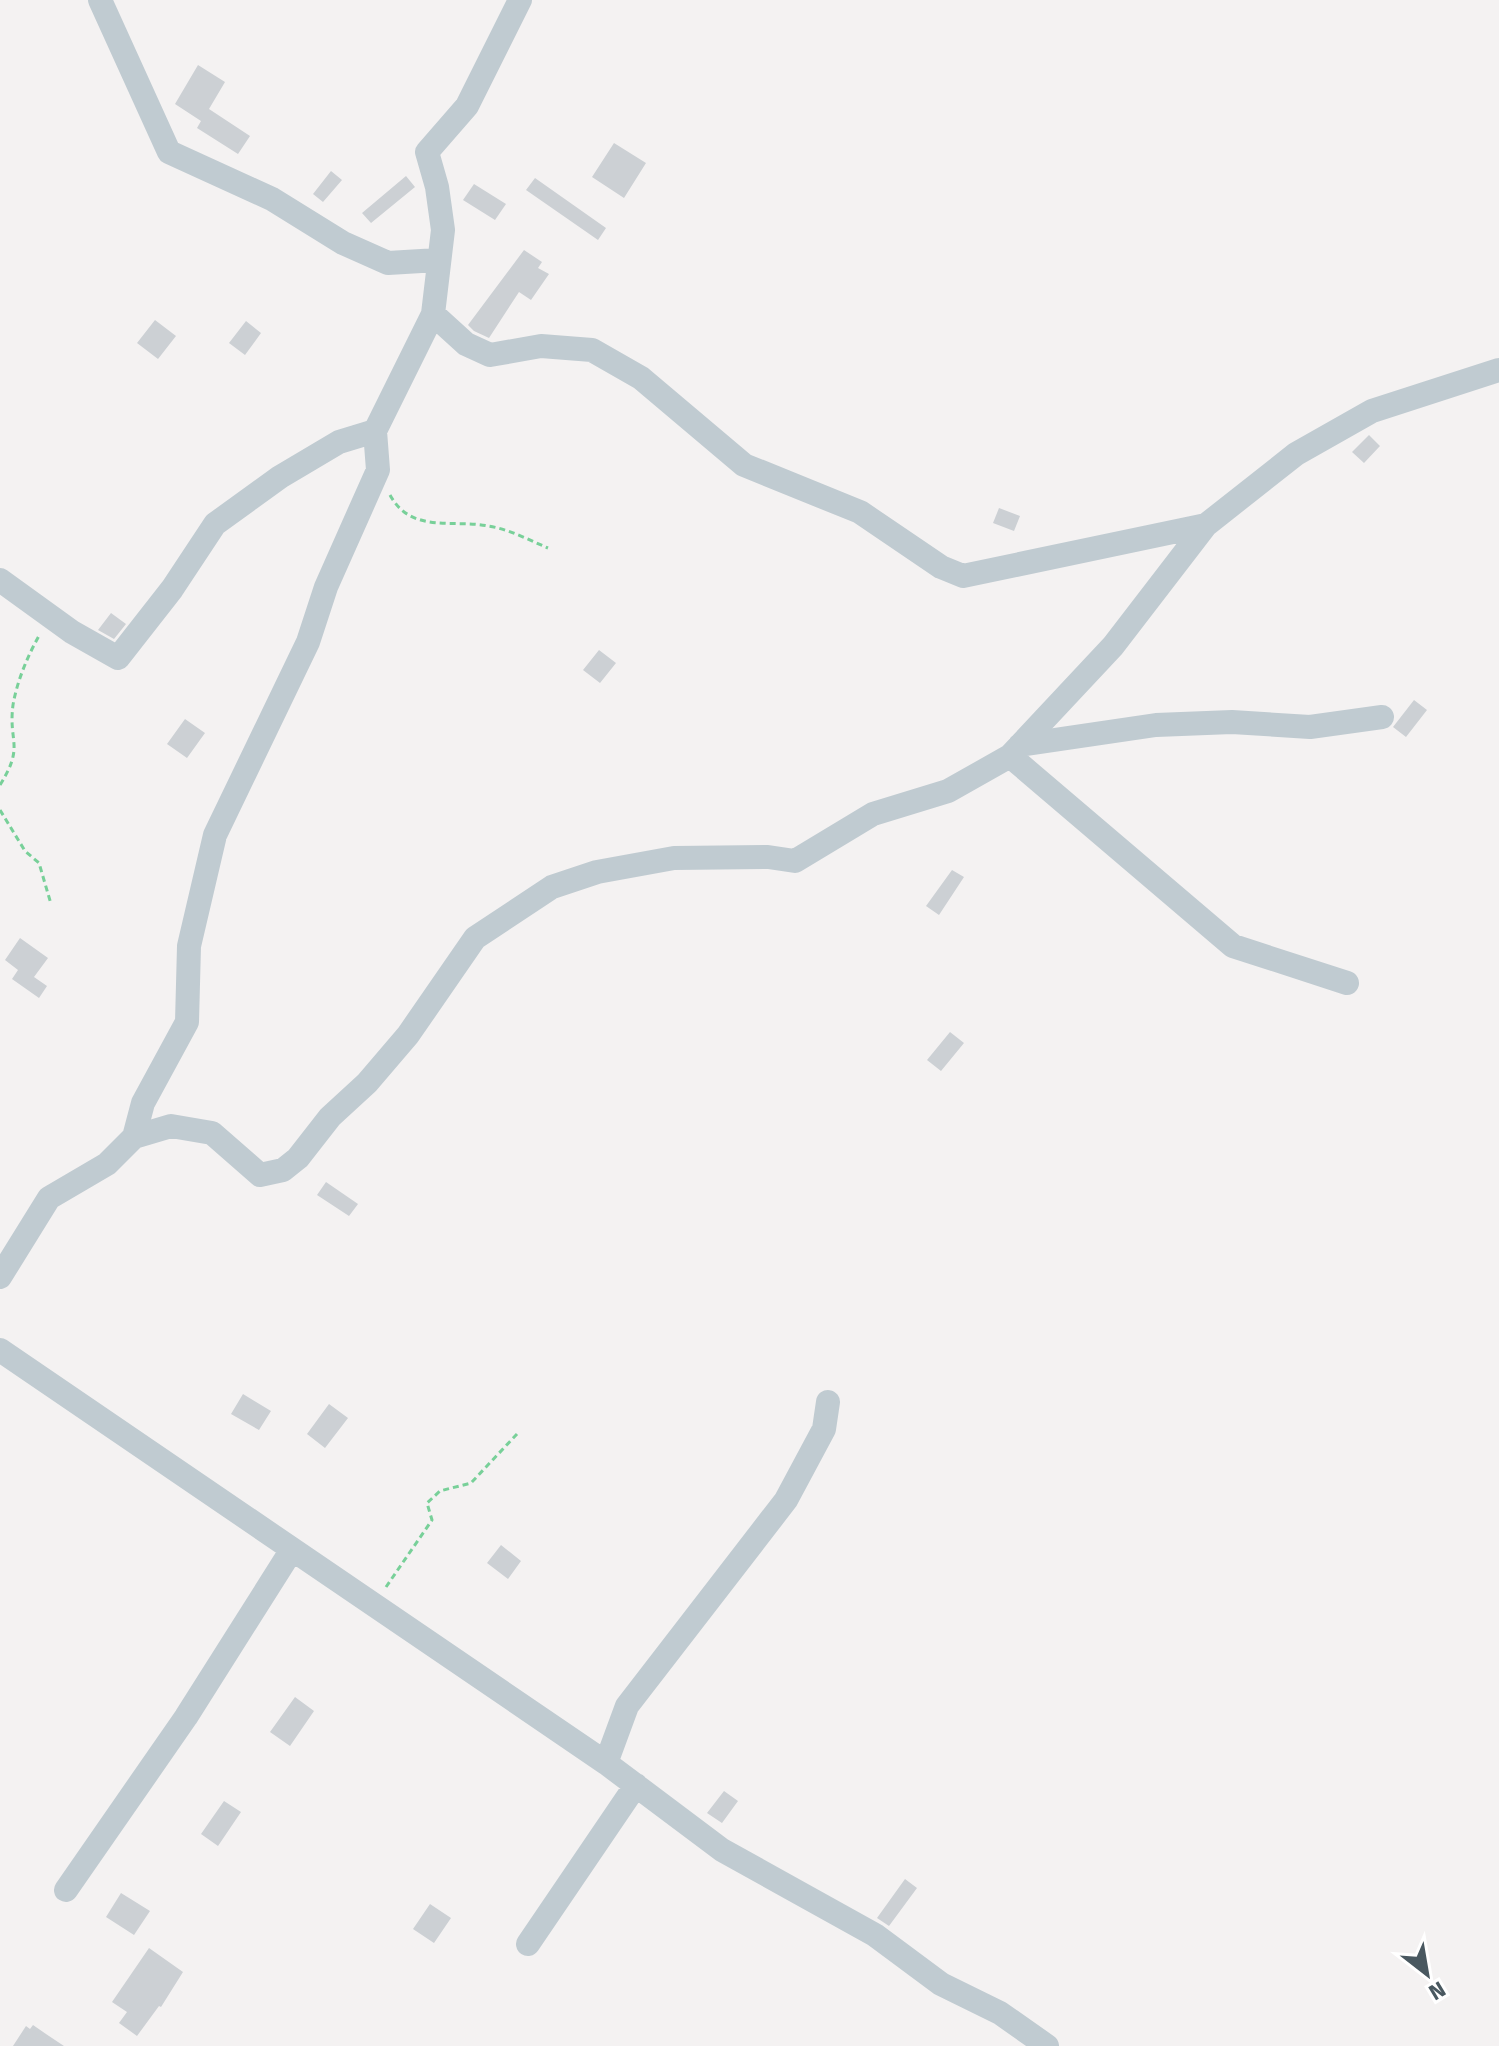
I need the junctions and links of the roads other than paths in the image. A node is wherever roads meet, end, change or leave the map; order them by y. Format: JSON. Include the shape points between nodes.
{"nodes":[{"id":1,"x":100,"y":0,"type":"edge"},
{"id":2,"x":520,"y":0,"type":"edge"},
{"id":3,"x":438,"y":260,"type":"junction"},
{"id":4,"x":433,"y":314,"type":"junction"},
{"id":5,"x":1499,"y":370,"type":"edge"},
{"id":6,"x":375,"y":431,"type":"junction"},
{"id":7,"x":1206,"y":525,"type":"junction"},
{"id":8,"x":0,"y":580,"type":"edge"},
{"id":9,"x":1382,"y":717,"type":"dead end"},
{"id":10,"x":1015,"y":750,"type":"junction"},
{"id":11,"x":1347,"y":983,"type":"dead end"},
{"id":12,"x":134,"y":1137,"type":"junction"},
{"id":13,"x":0,"y":1277,"type":"edge"},
{"id":14,"x":0,"y":1350,"type":"edge"},
{"id":15,"x":828,"y":1402,"type":"dead end"},
{"id":16,"x":291,"y":1551,"type":"junction"},
{"id":17,"x":606,"y":1763,"type":"junction"},
{"id":18,"x":636,"y":1785,"type":"junction"},
{"id":19,"x":66,"y":1890,"type":"dead end"},
{"id":20,"x":528,"y":1944,"type":"dead end"},
{"id":21,"x":1047,"y":2046,"type":"edge"}],
"edges":[{"from":1,"to":3,"type":"street","via":[[169,152],[272,199],[343,243],[388,263]]},
{"from":2,"to":3,"type":"street","via":[[467,106],[427,152],[443,230]]},
{"from":3,"to":4,"type":"street"},
{"from":4,"to":6,"type":"street"},
{"from":4,"to":7,"type":"street","via":[[466,344],[490,355],[541,346],[592,350],[641,378],[744,465],[860,512],[963,576]]},
{"from":5,"to":7,"type":"street","via":[[1372,411],[1296,454]]},
{"from":6,"to":8,"type":"street","via":[[339,442],[215,524],[118,658]]},
{"from":6,"to":12,"type":"street","via":[[378,470],[326,587],[308,642],[206,860],[189,946],[187,1022],[143,1103]]},
{"from":7,"to":10,"type":"street","via":[[1113,646]]},
{"from":9,"to":10,"type":"street","via":[[1310,727],[1156,725]]},
{"from":10,"to":11,"type":"street","via":[[1233,946]]},
{"from":10,"to":12,"type":"street","via":[[948,791],[873,814],[795,861],[674,858],[597,872],[552,887],[475,938],[408,1035],[283,1170],[260,1175],[212,1133],[171,1126]]},
{"from":12,"to":13,"type":"street","via":[[107,1164],[49,1198]]},
{"from":14,"to":16,"type":"street"},
{"from":15,"to":17,"type":"street","via":[[824,1429],[786,1500],[627,1706]]},
{"from":16,"to":17,"type":"street"},
{"from":16,"to":19,"type":"street","via":[[186,1717]]},
{"from":17,"to":18,"type":"street"},
{"from":18,"to":20,"type":"street"},
{"from":18,"to":21,"type":"street","via":[[722,1850],[875,1935],[941,1984],[1000,2013]]}]}
